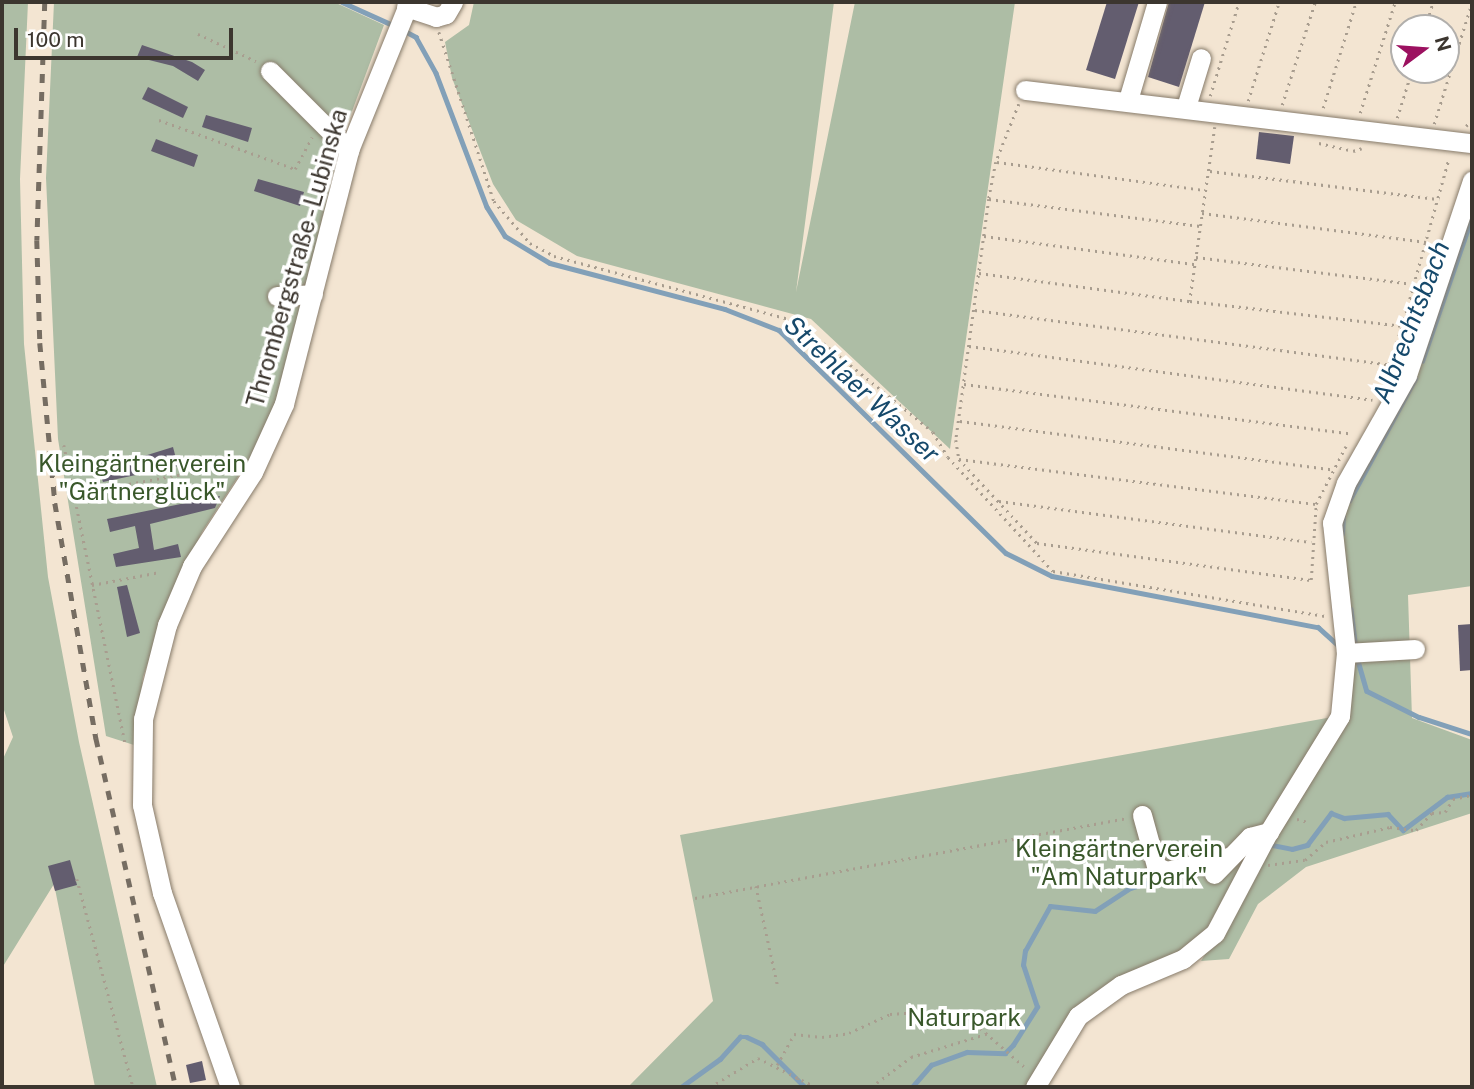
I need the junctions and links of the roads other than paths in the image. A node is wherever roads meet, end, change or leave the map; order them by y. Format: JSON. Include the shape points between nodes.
{"nodes":[{"id":1,"x":453,"y":2,"type":"edge"},
{"id":2,"x":1157,"y":2,"type":"edge"},
{"id":3,"x":403,"y":15,"type":"edge"},
{"id":4,"x":1201,"y":58,"type":"dead end"},
{"id":5,"x":270,"y":71,"type":"road end"},
{"id":6,"x":1025,"y":90,"type":"road end"},
{"id":7,"x":1128,"y":100,"type":"junction"},
{"id":8,"x":1186,"y":107,"type":"junction"},
{"id":9,"x":1463,"y":141,"type":"edge"},
{"id":10,"x":349,"y":150,"type":"junction"},
{"id":11,"x":1472,"y":181,"type":"edge"},
{"id":12,"x":313,"y":294,"type":"junction"},
{"id":13,"x":276,"y":296,"type":"dead end"},
{"id":14,"x":1415,"y":649,"type":"dead end"},
{"id":15,"x":1353,"y":652,"type":"junction"},
{"id":16,"x":1142,"y":815,"type":"road end"},
{"id":17,"x":1265,"y":838,"type":"junction"},
{"id":18,"x":1032,"y":1079,"type":"edge"},
{"id":19,"x":230,"y":1087,"type":"edge"}],
"edges":[{"from":1,"to":3,"type":"street","via":[[446,14],[436,17]]},
{"from":2,"to":7,"type":"street"},
{"from":3,"to":10,"type":"street","name":"Thrombergstraße - Lubinska"},
{"from":4,"to":8,"type":"street"},
{"from":5,"to":10,"type":"street","via":[[324,130]]},
{"from":6,"to":7,"type":"street"},
{"from":7,"to":8,"type":"street"},
{"from":8,"to":9,"type":"street"},
{"from":10,"to":12,"type":"street","name":"Thrombergstraße - Lubinska"},
{"from":11,"to":15,"type":"street","via":[[1407,375],[1346,483],[1332,523],[1342,618]]},
{"from":12,"to":13,"type":"street"},
{"from":12,"to":19,"type":"street","name":"Thrombergstraße - Lubinska","via":[[270,438],[192,566],[167,625],[143,719],[142,805],[162,893]]},
{"from":14,"to":15,"type":"street"},
{"from":15,"to":17,"type":"street","via":[[1340,716]]},
{"from":16,"to":17,"type":"street","via":[[1162,869],[1221,864],[1250,837]]},
{"from":17,"to":18,"type":"street","via":[[1216,933],[1183,958],[1121,985],[1078,1016]]}]}
